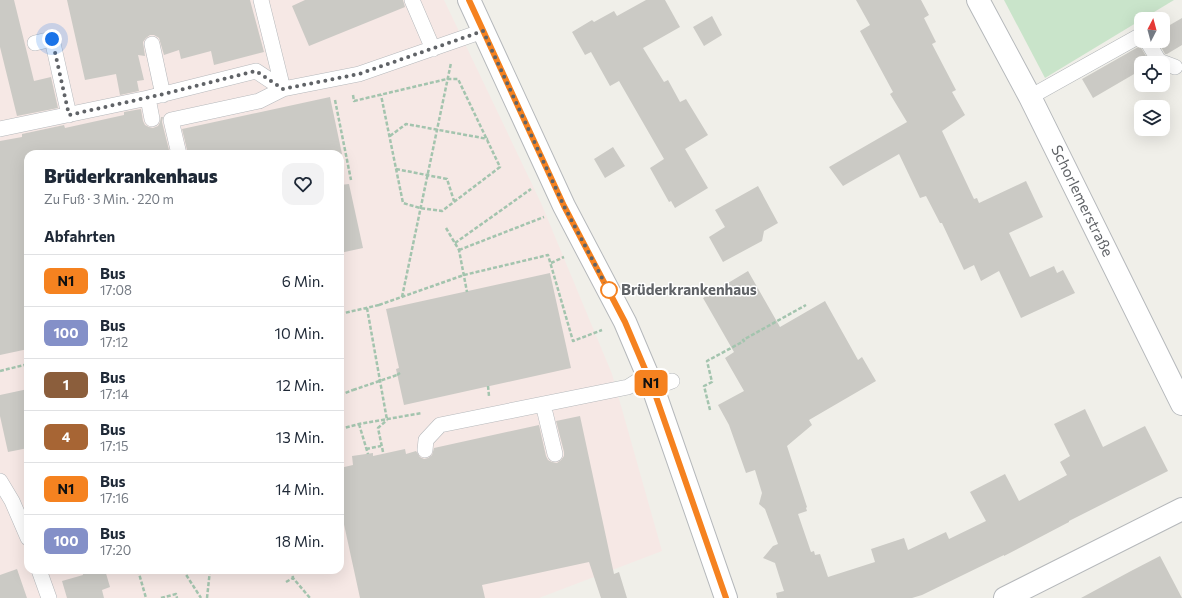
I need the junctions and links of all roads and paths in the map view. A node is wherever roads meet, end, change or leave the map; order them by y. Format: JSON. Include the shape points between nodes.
{"nodes":[{"id":1,"x":262,"y":0,"type":"edge"},
{"id":2,"x":412,"y":0,"type":"edge"},
{"id":3,"x":469,"y":0,"type":"edge"},
{"id":4,"x":978,"y":0,"type":"edge"},
{"id":5,"x":483,"y":31,"type":"junction"},
{"id":6,"x":1134,"y":39,"type":"edge"},
{"id":7,"x":35,"y":43,"type":"dead end"},
{"id":8,"x":152,"y":44,"type":"dead end"},
{"id":9,"x":1151,"y":48,"type":"edge"},
{"id":10,"x":434,"y":49,"type":"junction"},
{"id":11,"x":1175,"y":67,"type":"dead end"},
{"id":12,"x":449,"y":70,"type":"dead end"},
{"id":13,"x":447,"y":79,"type":"junction"},
{"id":14,"x":283,"y":89,"type":"junction"},
{"id":15,"x":348,"y":92,"type":"dead end"},
{"id":16,"x":163,"y":94,"type":"junction"},
{"id":17,"x":381,"y":95,"type":"junction"},
{"id":18,"x":1030,"y":97,"type":"junction"},
{"id":19,"x":148,"y":98,"type":"junction"},
{"id":20,"x":335,"y":100,"type":"dead end"},
{"id":21,"x":69,"y":115,"type":"junction"},
{"id":22,"x":152,"y":119,"type":"dead end"},
{"id":23,"x":0,"y":129,"type":"edge"},
{"id":24,"x":437,"y":130,"type":"junction"},
{"id":25,"x":390,"y":136,"type":"junction"},
{"id":26,"x":488,"y":140,"type":"junction"},
{"id":27,"x":178,"y":150,"type":"edge"},
{"id":28,"x":396,"y":169,"type":"junction"},
{"id":29,"x":427,"y":175,"type":"junction"},
{"id":30,"x":351,"y":180,"type":"dead end"},
{"id":31,"x":535,"y":186,"type":"dead end"},
{"id":32,"x":454,"y":201,"type":"junction"},
{"id":33,"x":564,"y":206,"type":"junction"},
{"id":34,"x":420,"y":208,"type":"junction"},
{"id":35,"x":446,"y":228,"type":"dead end"},
{"id":36,"x":455,"y":243,"type":"junction"},
{"id":37,"x":459,"y":250,"type":"junction"},
{"id":38,"x":561,"y":258,"type":"dead end"},
{"id":39,"x":551,"y":263,"type":"junction"},
{"id":40,"x":464,"y":274,"type":"junction"},
{"id":41,"x":467,"y":292,"type":"dead end"},
{"id":42,"x":401,"y":297,"type":"junction"},
{"id":43,"x":806,"y":305,"type":"dead end"},
{"id":44,"x":367,"y":308,"type":"junction"},
{"id":45,"x":344,"y":313,"type":"edge"},
{"id":46,"x":625,"y":322,"type":"junction"},
{"id":47,"x":24,"y":365,"type":"edge"},
{"id":48,"x":0,"y":371,"type":"edge"},
{"id":49,"x":400,"y":373,"type":"dead end"},
{"id":50,"x":657,"y":381,"type":"junction"},
{"id":51,"x":344,"y":394,"type":"edge"},
{"id":52,"x":544,"y":404,"type":"junction"},
{"id":53,"x":1182,"y":404,"type":"edge"},
{"id":54,"x":710,"y":410,"type":"dead end"},
{"id":55,"x":388,"y":420,"type":"junction"},
{"id":56,"x":359,"y":424,"type":"junction"},
{"id":57,"x":344,"y":428,"type":"edge"},
{"id":58,"x":381,"y":446,"type":"junction"},
{"id":59,"x":366,"y":449,"type":"junction"},
{"id":60,"x":425,"y":450,"type":"dead end"},
{"id":61,"x":383,"y":452,"type":"dead end"},
{"id":62,"x":368,"y":454,"type":"dead end"},
{"id":63,"x":555,"y":454,"type":"dead end"},
{"id":64,"x":0,"y":481,"type":"edge"},
{"id":65,"x":1182,"y":509,"type":"edge"},
{"id":66,"x":24,"y":529,"type":"edge"},
{"id":67,"x":40,"y":574,"type":"edge"},
{"id":68,"x":139,"y":574,"type":"edge"},
{"id":69,"x":186,"y":574,"type":"edge"},
{"id":70,"x":210,"y":574,"type":"edge"},
{"id":71,"x":293,"y":574,"type":"edge"},
{"id":72,"x":294,"y":578,"type":"junction"},
{"id":73,"x":286,"y":582,"type":"dead end"},
{"id":74,"x":49,"y":598,"type":"edge"},
{"id":75,"x":146,"y":598,"type":"edge"},
{"id":76,"x":161,"y":598,"type":"edge"},
{"id":77,"x":177,"y":598,"type":"edge"},
{"id":78,"x":201,"y":598,"type":"edge"},
{"id":79,"x":207,"y":598,"type":"edge"},
{"id":80,"x":310,"y":598,"type":"edge"},
{"id":81,"x":726,"y":598,"type":"edge"},
{"id":82,"x":1005,"y":598,"type":"edge"}],
"edges":[{"from":1,"to":14,"type":"lane"},
{"from":2,"to":10,"type":"lane"},
{"from":3,"to":5,"type":"street"},
{"from":4,"to":18,"type":"street","name":"Schorlemerstraße"},
{"from":5,"to":10,"type":"lane"},
{"from":5,"to":33,"type":"street"},
{"from":6,"to":18,"type":"lane"},
{"from":7,"to":21,"type":"lane","via":[[52,39]]},
{"from":8,"to":16,"type":"lane"},
{"from":9,"to":11,"type":"lane","via":[[1159,61]]},
{"from":10,"to":14,"type":"lane","via":[[359,74]]},
{"from":12,"to":13,"type":"path"},
{"from":13,"to":17,"type":"path"},
{"from":13,"to":24,"type":"path"},
{"from":13,"to":26,"type":"path","via":[[458,79]]},
{"from":14,"to":16,"type":"lane","via":[[256,71]]},
{"from":14,"to":27,"type":"lane","via":[[259,101],[172,120]]},
{"from":15,"to":17,"type":"path","via":[[353,94],[354,101]]},
{"from":16,"to":19,"type":"lane"},
{"from":17,"to":25,"type":"path"},
{"from":18,"to":53,"type":"street","name":"Schorlemerstraße"},
{"from":19,"to":21,"type":"lane"},
{"from":19,"to":22,"type":"lane"},
{"from":20,"to":30,"type":"path"},
{"from":21,"to":23,"type":"lane"},
{"from":24,"to":25,"type":"path","via":[[406,124]]},
{"from":24,"to":26,"type":"path"},
{"from":24,"to":29,"type":"path"},
{"from":25,"to":28,"type":"path"},
{"from":26,"to":32,"type":"path","via":[[500,167]]},
{"from":28,"to":29,"type":"path"},
{"from":28,"to":34,"type":"path","via":[[403,203]]},
{"from":29,"to":32,"type":"path","via":[[447,179]]},
{"from":29,"to":34,"type":"path"},
{"from":31,"to":36,"type":"path"},
{"from":32,"to":34,"type":"path","via":[[442,210]]},
{"from":33,"to":37,"type":"path"},
{"from":33,"to":46,"type":"street"},
{"from":34,"to":42,"type":"path"},
{"from":35,"to":36,"type":"path"},
{"from":36,"to":37,"type":"path"},
{"from":37,"to":40,"type":"path"},
{"from":38,"to":39,"type":"path"},
{"from":39,"to":40,"type":"path","via":[[548,255]]},
{"from":39,"to":46,"type":"path","via":[[573,341]]},
{"from":40,"to":41,"type":"path"},
{"from":40,"to":42,"type":"path"},
{"from":42,"to":44,"type":"path"},
{"from":43,"to":54,"type":"path","via":[[707,361],[712,382],[704,386]]},
{"from":44,"to":45,"type":"path"},
{"from":44,"to":55,"type":"path"},
{"from":46,"to":50,"type":"street"},
{"from":47,"to":48,"type":"path"},
{"from":49,"to":51,"type":"path","bridge":true},
{"from":50,"to":52,"type":"lane"},
{"from":50,"to":81,"type":"street"},
{"from":52,"to":60,"type":"lane","via":[[440,425],[426,440]]},
{"from":52,"to":63,"type":"lane"},
{"from":55,"to":56,"type":"path"},
{"from":55,"to":58,"type":"path","via":[[378,428]]},
{"from":56,"to":57,"type":"path"},
{"from":56,"to":59,"type":"path"},
{"from":58,"to":59,"type":"path"},
{"from":58,"to":61,"type":"path"},
{"from":59,"to":62,"type":"path"},
{"from":64,"to":66,"type":"lane"},
{"from":65,"to":82,"type":"street"},
{"from":67,"to":74,"type":"lane"},
{"from":68,"to":75,"type":"path"},
{"from":69,"to":78,"type":"path"},
{"from":70,"to":79,"type":"path"},
{"from":71,"to":72,"type":"path"},
{"from":72,"to":73,"type":"path"},
{"from":72,"to":80,"type":"path"},
{"from":76,"to":77,"type":"path","via":[[176,594]]}]}
